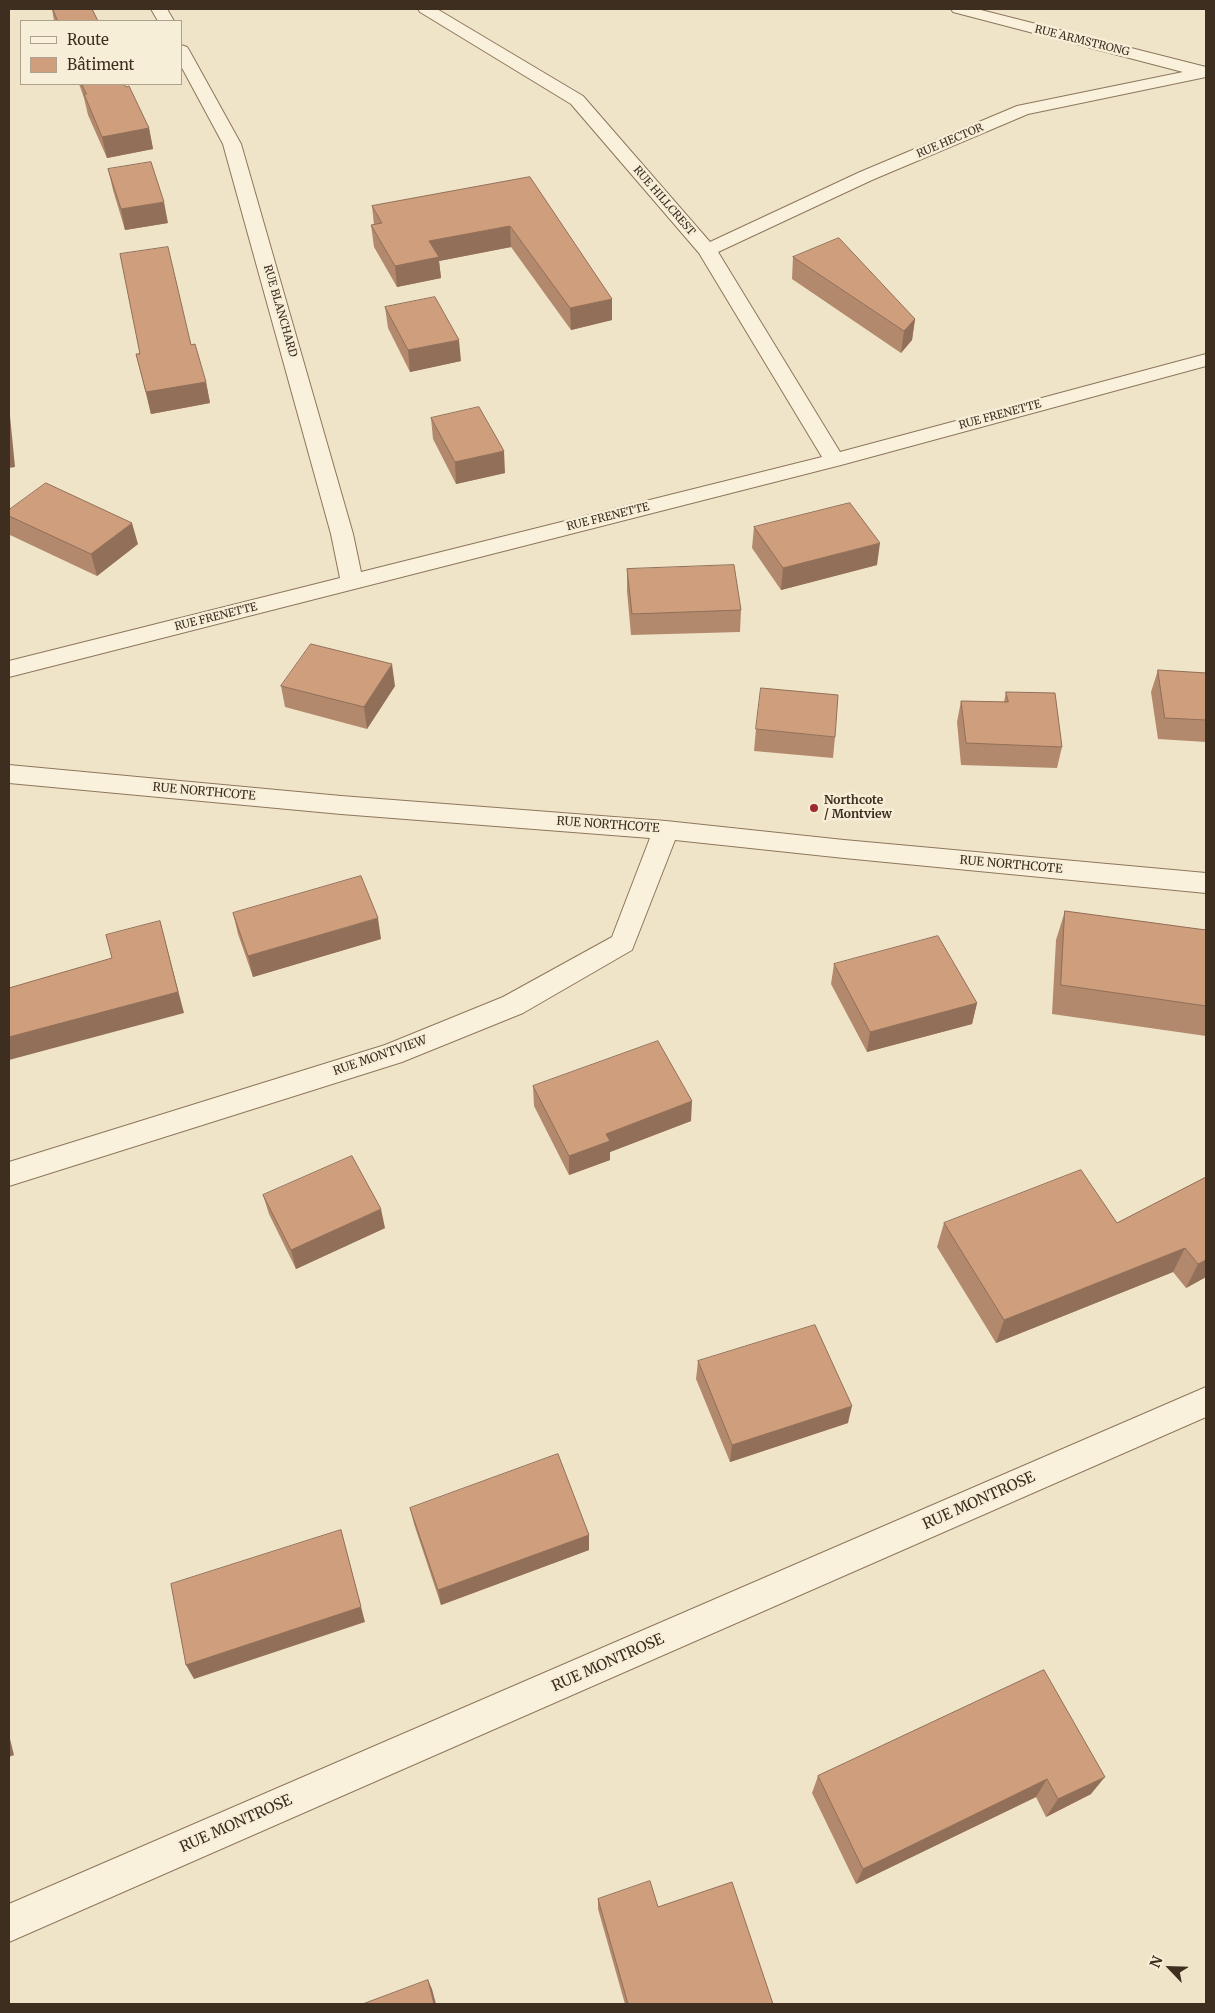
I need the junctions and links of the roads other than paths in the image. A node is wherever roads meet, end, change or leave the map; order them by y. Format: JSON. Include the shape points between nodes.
{"nodes":[{"id":1,"x":159,"y":9,"type":"edge"},
{"id":2,"x":426,"y":9,"type":"edge"},
{"id":3,"x":959,"y":9,"type":"edge"},
{"id":4,"x":165,"y":20,"type":"edge"},
{"id":5,"x":182,"y":52,"type":"edge"},
{"id":6,"x":1206,"y":72,"type":"edge"},
{"id":7,"x":707,"y":250,"type":"junction"},
{"id":8,"x":1206,"y":360,"type":"edge"},
{"id":9,"x":834,"y":460,"type":"junction"},
{"id":10,"x":352,"y":582,"type":"junction"},
{"id":11,"x":9,"y":669,"type":"edge"},
{"id":12,"x":9,"y":774,"type":"edge"},
{"id":13,"x":666,"y":830,"type":"junction"},
{"id":14,"x":1206,"y":883,"type":"edge"},
{"id":15,"x":9,"y":1174,"type":"edge"},
{"id":16,"x":1206,"y":1402,"type":"edge"},
{"id":17,"x":9,"y":1923,"type":"edge"}],
"edges":[{"from":1,"to":4,"type":"street"},
{"from":2,"to":7,"type":"street","name":"RUE HILLCREST","via":[[577,100]]},
{"from":3,"to":6,"type":"street","name":"RUE ARMSTRONG"},
{"from":5,"to":10,"type":"street","name":"RUE BLANCHARD","via":[[232,144],[340,524]]},
{"from":6,"to":7,"type":"street","name":"RUE HECTOR","via":[[1024,110],[866,176]]},
{"from":7,"to":9,"type":"street","name":"RUE HILLCREST"},
{"from":8,"to":9,"type":"street","name":"RUE FRENETTE"},
{"from":9,"to":10,"type":"street","name":"RUE FRENETTE"},
{"from":10,"to":11,"type":"street","name":"RUE FRENETTE"},
{"from":12,"to":13,"type":"street","name":"RUE NORTHCOTE","via":[[341,805]]},
{"from":13,"to":14,"type":"street","name":"RUE NORTHCOTE"},
{"from":13,"to":15,"type":"street","name":"RUE MONTVIEW","via":[[622,943],[514,1005],[392,1054]]},
{"from":16,"to":17,"type":"street","name":"RUE MONTROSE"}]}
